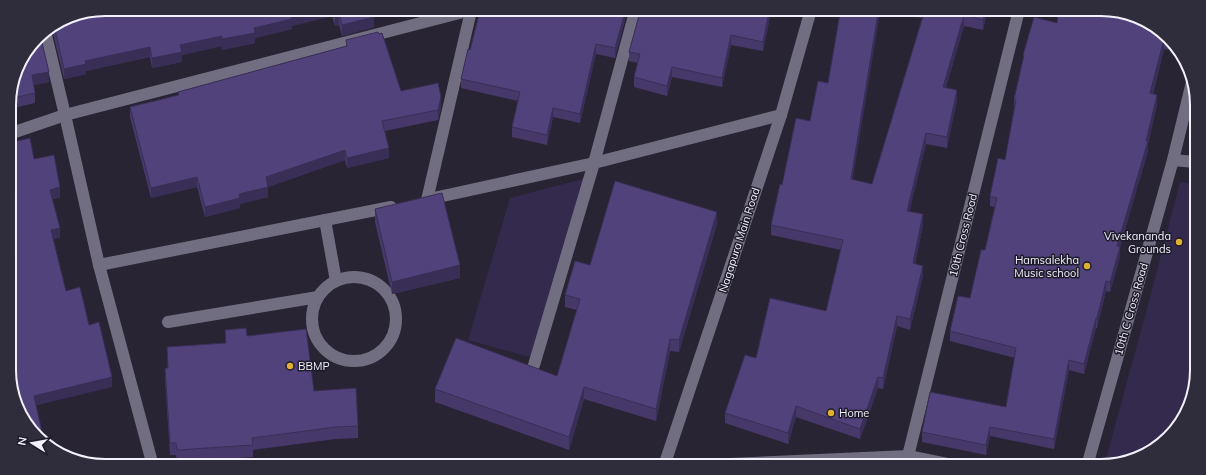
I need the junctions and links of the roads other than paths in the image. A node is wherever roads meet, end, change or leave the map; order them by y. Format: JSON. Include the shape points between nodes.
{"nodes":[{"id":1,"x":448,"y":16,"type":"edge"},
{"id":2,"x":470,"y":16,"type":"edge"},
{"id":3,"x":634,"y":16,"type":"edge"},
{"id":4,"x":809,"y":16,"type":"edge"},
{"id":5,"x":1018,"y":16,"type":"edge"},
{"id":6,"x":47,"y":38,"type":"edge"},
{"id":7,"x":1189,"y":94,"type":"edge"},
{"id":8,"x":65,"y":115,"type":"junction"},
{"id":9,"x":781,"y":115,"type":"junction"},
{"id":10,"x":16,"y":132,"type":"edge"},
{"id":11,"x":1173,"y":160,"type":"junction"},
{"id":12,"x":1190,"y":162,"type":"edge"},
{"id":13,"x":594,"y":163,"type":"junction"},
{"id":14,"x":427,"y":200,"type":"junction"},
{"id":15,"x":325,"y":220,"type":"junction"},
{"id":16,"x":99,"y":265,"type":"junction"},
{"id":17,"x":336,"y":281,"type":"junction"},
{"id":18,"x":318,"y":297,"type":"junction"},
{"id":19,"x":168,"y":322,"type":"dead end"},
{"id":20,"x":534,"y":365,"type":"dead end"},
{"id":21,"x":908,"y":456,"type":"junction"},
{"id":22,"x":151,"y":459,"type":"edge"},
{"id":23,"x":666,"y":459,"type":"edge"},
{"id":24,"x":840,"y":459,"type":"edge"},
{"id":25,"x":923,"y":459,"type":"edge"},
{"id":26,"x":1089,"y":459,"type":"edge"}],
"edges":[{"from":1,"to":8,"type":"street"},
{"from":2,"to":14,"type":"street"},
{"from":3,"to":13,"type":"street"},
{"from":4,"to":9,"type":"street","name":"Nagapura Main Road"},
{"from":5,"to":21,"type":"street","name":"10th Cross Road"},
{"from":6,"to":8,"type":"street"},
{"from":7,"to":11,"type":"street","name":"10th C Cross Road"},
{"from":8,"to":10,"type":"street"},
{"from":8,"to":16,"type":"street"},
{"from":9,"to":13,"type":"street"},
{"from":9,"to":23,"type":"street","name":"Nagapura Main Road"},
{"from":11,"to":12,"type":"street"},
{"from":11,"to":26,"type":"street","name":"10th C Cross Road"},
{"from":13,"to":14,"type":"street"},
{"from":13,"to":20,"type":"street"},
{"from":14,"to":15,"type":"street"},
{"from":15,"to":16,"type":"street"},
{"from":15,"to":17,"type":"street"},
{"from":16,"to":22,"type":"street"},
{"from":17,"to":18,"type":"street"},
{"from":17,"to":18,"type":"street","via":[[348,277],[372,280],[384,288],[392,299],[396,312],[396,326],[392,339],[383,350],[372,358],[359,361],[345,361],[332,355],[322,346],[315,334],[313,308]]},
{"from":18,"to":19,"type":"street"},
{"from":21,"to":24,"type":"street"},
{"from":21,"to":25,"type":"street"}]}
